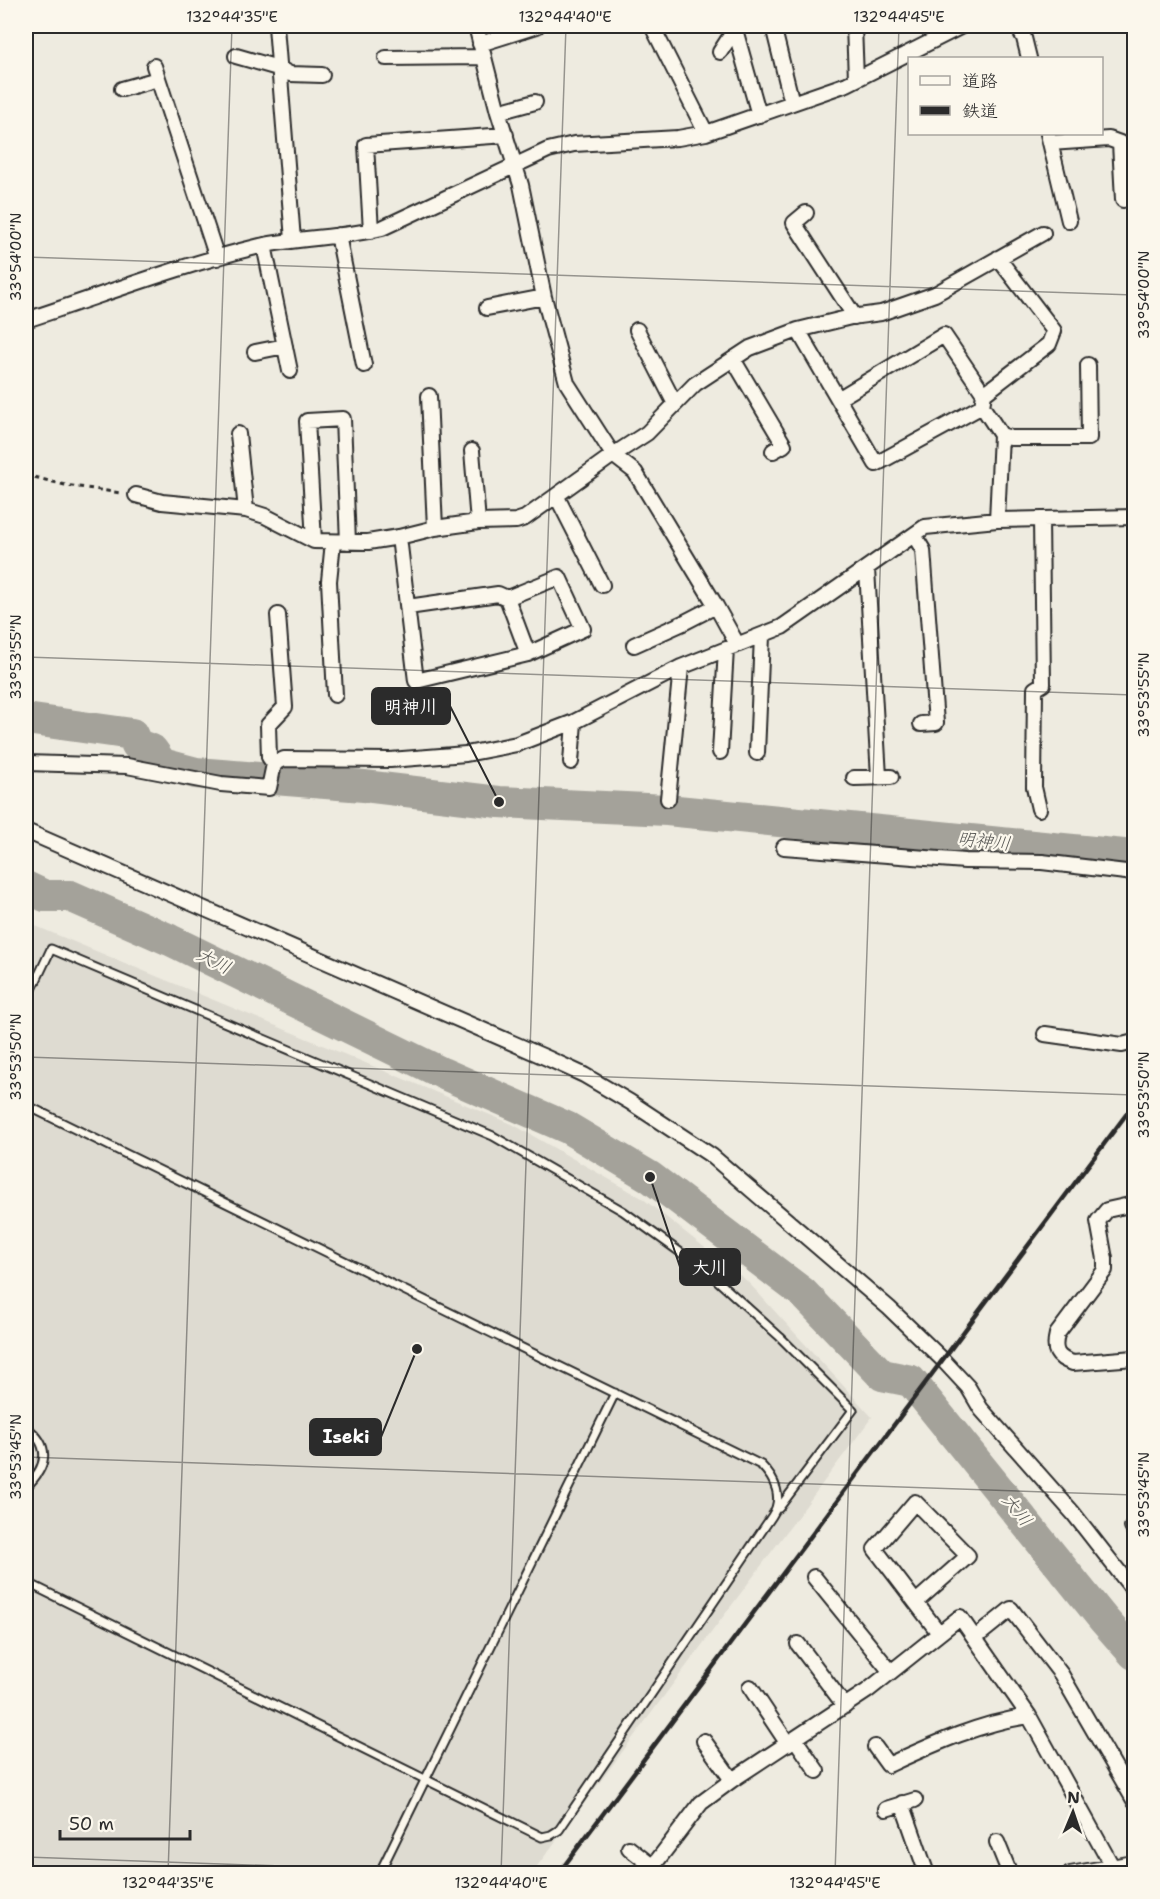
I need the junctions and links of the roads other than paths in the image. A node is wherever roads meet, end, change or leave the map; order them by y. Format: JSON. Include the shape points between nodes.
{"nodes":[{"id":1,"x":276,"y":26,"type":"edge"},
{"id":2,"x":476,"y":26,"type":"edge"},
{"id":3,"x":537,"y":26,"type":"edge"},
{"id":4,"x":652,"y":26,"type":"edge"},
{"id":5,"x":735,"y":26,"type":"edge"},
{"id":6,"x":773,"y":26,"type":"edge"},
{"id":7,"x":854,"y":26,"type":"edge"},
{"id":8,"x":962,"y":26,"type":"edge"},
{"id":9,"x":1017,"y":26,"type":"edge"},
{"id":10,"x":482,"y":51,"type":"junction"},
{"id":11,"x":720,"y":52,"type":"dead end"},
{"id":12,"x":236,"y":56,"type":"dead end"},
{"id":13,"x":1029,"y":57,"type":"edge"},
{"id":14,"x":386,"y":58,"type":"dead end"},
{"id":15,"x":278,"y":68,"type":"junction"},
{"id":16,"x":322,"y":75,"type":"dead end"},
{"id":17,"x":856,"y":79,"type":"junction"},
{"id":18,"x":122,"y":89,"type":"dead end"},
{"id":19,"x":535,"y":102,"type":"dead end"},
{"id":20,"x":792,"y":103,"type":"junction"},
{"id":21,"x":498,"y":112,"type":"junction"},
{"id":22,"x":759,"y":115,"type":"junction"},
{"id":23,"x":705,"y":133,"type":"junction"},
{"id":24,"x":506,"y":135,"type":"junction"},
{"id":25,"x":1049,"y":138,"type":"edge"},
{"id":26,"x":515,"y":166,"type":"junction"},
{"id":27,"x":1124,"y":199,"type":"edge"},
{"id":28,"x":806,"y":213,"type":"dead end"},
{"id":29,"x":1069,"y":221,"type":"dead end"},
{"id":30,"x":371,"y":231,"type":"junction"},
{"id":31,"x":1043,"y":233,"type":"dead end"},
{"id":32,"x":338,"y":235,"type":"junction"},
{"id":33,"x":293,"y":240,"type":"junction"},
{"id":34,"x":264,"y":245,"type":"junction"},
{"id":35,"x":217,"y":258,"type":"junction"},
{"id":36,"x":998,"y":258,"type":"junction"},
{"id":37,"x":544,"y":297,"type":"junction"},
{"id":38,"x":487,"y":308,"type":"dead end"},
{"id":39,"x":855,"y":317,"type":"junction"},
{"id":40,"x":26,"y":320,"type":"edge"},
{"id":41,"x":637,"y":330,"type":"dead end"},
{"id":42,"x":798,"y":330,"type":"junction"},
{"id":43,"x":285,"y":346,"type":"junction"},
{"id":44,"x":255,"y":352,"type":"dead end"},
{"id":45,"x":733,"y":359,"type":"junction"},
{"id":46,"x":1088,"y":364,"type":"dead end"},
{"id":47,"x":364,"y":365,"type":"dead end"},
{"id":48,"x":290,"y":371,"type":"dead end"},
{"id":49,"x":429,"y":396,"type":"dead end"},
{"id":50,"x":838,"y":399,"type":"junction"},
{"id":51,"x":983,"y":400,"type":"junction"},
{"id":52,"x":675,"y":404,"type":"junction"},
{"id":53,"x":238,"y":434,"type":"dead end"},
{"id":54,"x":1001,"y":435,"type":"junction"},
{"id":55,"x":472,"y":451,"type":"dead end"},
{"id":56,"x":773,"y":452,"type":"dead end"},
{"id":57,"x":613,"y":454,"type":"junction"},
{"id":58,"x":136,"y":495,"type":"road end"},
{"id":59,"x":557,"y":497,"type":"junction"},
{"id":60,"x":246,"y":510,"type":"junction"},
{"id":61,"x":1134,"y":517,"type":"edge"},
{"id":62,"x":1041,"y":519,"type":"junction"},
{"id":63,"x":997,"y":520,"type":"junction"},
{"id":64,"x":478,"y":522,"type":"junction"},
{"id":65,"x":435,"y":528,"type":"junction"},
{"id":66,"x":914,"y":535,"type":"junction"},
{"id":67,"x":399,"y":537,"type":"junction"},
{"id":68,"x":314,"y":541,"type":"junction"},
{"id":69,"x":333,"y":542,"type":"junction"},
{"id":70,"x":348,"y":542,"type":"junction"},
{"id":71,"x":867,"y":569,"type":"junction"},
{"id":72,"x":602,"y":585,"type":"dead end"},
{"id":73,"x":507,"y":598,"type":"junction"},
{"id":74,"x":716,"y":606,"type":"junction"},
{"id":75,"x":408,"y":608,"type":"junction"},
{"id":76,"x":278,"y":615,"type":"dead end"},
{"id":77,"x":762,"y":636,"type":"junction"},
{"id":78,"x":634,"y":645,"type":"dead end"},
{"id":79,"x":732,"y":647,"type":"junction"},
{"id":80,"x":528,"y":654,"type":"junction"},
{"id":81,"x":681,"y":667,"type":"junction"},
{"id":82,"x":335,"y":695,"type":"dead end"},
{"id":83,"x":574,"y":722,"type":"junction"},
{"id":84,"x":921,"y":724,"type":"dead end"},
{"id":85,"x":720,"y":752,"type":"dead end"},
{"id":86,"x":757,"y":753,"type":"dead end"},
{"id":87,"x":571,"y":762,"type":"dead end"},
{"id":88,"x":26,"y":763,"type":"edge"},
{"id":89,"x":272,"y":772,"type":"junction"},
{"id":90,"x":854,"y":778,"type":"dead end"},
{"id":91,"x":668,"y":799,"type":"dead end"},
{"id":92,"x":1039,"y":809,"type":"dead end"},
{"id":93,"x":26,"y":831,"type":"edge"},
{"id":94,"x":784,"y":847,"type":"dead end"},
{"id":95,"x":1134,"y":873,"type":"edge"},
{"id":96,"x":28,"y":990,"type":"edge"},
{"id":97,"x":26,"y":1002,"type":"edge"},
{"id":98,"x":1045,"y":1034,"type":"dead end"},
{"id":99,"x":1134,"y":1042,"type":"edge"},
{"id":100,"x":26,"y":1105,"type":"edge"},
{"id":101,"x":1134,"y":1204,"type":"edge"},
{"id":102,"x":1134,"y":1358,"type":"edge"},
{"id":103,"x":615,"y":1393,"type":"junction"},
{"id":104,"x":26,"y":1427,"type":"edge"},
{"id":105,"x":26,"y":1487,"type":"edge"},
{"id":106,"x":772,"y":1516,"type":"junction"},
{"id":107,"x":814,"y":1577,"type":"dead end"},
{"id":108,"x":26,"y":1582,"type":"edge"},
{"id":109,"x":1134,"y":1591,"type":"edge"},
{"id":110,"x":915,"y":1602,"type":"junction"},
{"id":111,"x":939,"y":1633,"type":"junction"},
{"id":112,"x":975,"y":1638,"type":"junction"},
{"id":113,"x":798,"y":1644,"type":"dead end"},
{"id":114,"x":891,"y":1672,"type":"junction"},
{"id":115,"x":750,"y":1687,"type":"dead end"},
{"id":116,"x":845,"y":1706,"type":"junction"},
{"id":117,"x":1029,"y":1716,"type":"junction"},
{"id":118,"x":704,"y":1741,"type":"dead end"},
{"id":119,"x":792,"y":1742,"type":"junction"},
{"id":120,"x":875,"y":1746,"type":"dead end"},
{"id":121,"x":817,"y":1771,"type":"dead end"},
{"id":122,"x":426,"y":1779,"type":"junction"},
{"id":123,"x":732,"y":1780,"type":"junction"},
{"id":124,"x":1134,"y":1800,"type":"edge"},
{"id":125,"x":886,"y":1809,"type":"dead end"},
{"id":126,"x":997,"y":1842,"type":"dead end"},
{"id":127,"x":629,"y":1848,"type":"dead end"},
{"id":128,"x":1134,"y":1863,"type":"edge"},
{"id":129,"x":1113,"y":1868,"type":"junction"},
{"id":130,"x":650,"y":1870,"type":"edge"},
{"id":131,"x":379,"y":1874,"type":"edge"},
{"id":132,"x":927,"y":1874,"type":"edge"},
{"id":133,"x":1010,"y":1874,"type":"edge"},
{"id":134,"x":1070,"y":1874,"type":"edge"}],
"edges":[{"from":1,"to":15,"type":"street"},
{"from":2,"to":10,"type":"street"},
{"from":3,"to":10,"type":"street"},
{"from":4,"to":23,"type":"street"},
{"from":5,"to":11,"type":"street"},
{"from":5,"to":22,"type":"street"},
{"from":6,"to":20,"type":"street"},
{"from":7,"to":17,"type":"street"},
{"from":8,"to":17,"type":"street"},
{"from":9,"to":13,"type":"street"},
{"from":10,"to":14,"type":"street"},
{"from":10,"to":21,"type":"street"},
{"from":12,"to":15,"type":"street"},
{"from":15,"to":16,"type":"street","via":[[290,74]]},
{"from":15,"to":33,"type":"street"},
{"from":17,"to":20,"type":"street"},
{"from":18,"to":35,"type":"street","via":[[156,73]]},
{"from":19,"to":21,"type":"street"},
{"from":20,"to":22,"type":"street"},
{"from":21,"to":24,"type":"street"},
{"from":22,"to":23,"type":"street"},
{"from":23,"to":26,"type":"street","via":[[574,144],[548,150]]},
{"from":24,"to":26,"type":"street"},
{"from":24,"to":30,"type":"street","via":[[366,145]]},
{"from":25,"to":27,"type":"street","via":[[1109,139],[1120,143]]},
{"from":25,"to":29,"type":"street"},
{"from":26,"to":30,"type":"street"},
{"from":26,"to":37,"type":"street"},
{"from":28,"to":39,"type":"street","via":[[794,223]]},
{"from":30,"to":32,"type":"street"},
{"from":31,"to":36,"type":"street"},
{"from":32,"to":33,"type":"street"},
{"from":32,"to":47,"type":"street"},
{"from":33,"to":34,"type":"street"},
{"from":34,"to":35,"type":"street"},
{"from":34,"to":43,"type":"street"},
{"from":35,"to":40,"type":"street"},
{"from":36,"to":39,"type":"street","via":[[936,294],[881,313]]},
{"from":36,"to":51,"type":"street","via":[[1054,330],[1049,344]]},
{"from":37,"to":38,"type":"street"},
{"from":37,"to":57,"type":"street","via":[[567,383]]},
{"from":39,"to":42,"type":"street"},
{"from":41,"to":52,"type":"street"},
{"from":42,"to":45,"type":"street","via":[[750,348]]},
{"from":42,"to":50,"type":"street"},
{"from":43,"to":44,"type":"street"},
{"from":43,"to":48,"type":"street"},
{"from":45,"to":52,"type":"street","via":[[695,384]]},
{"from":45,"to":56,"type":"street","via":[[784,445]]},
{"from":46,"to":54,"type":"street","via":[[1089,438]]},
{"from":49,"to":65,"type":"street"},
{"from":50,"to":51,"type":"street","via":[[944,335]]},
{"from":50,"to":51,"type":"street","via":[[876,464]]},
{"from":51,"to":54,"type":"street"},
{"from":52,"to":57,"type":"street","via":[[646,433]]},
{"from":53,"to":60,"type":"street"},
{"from":54,"to":63,"type":"street"},
{"from":55,"to":64,"type":"street"},
{"from":57,"to":59,"type":"street"},
{"from":57,"to":74,"type":"street","via":[[635,472]]},
{"from":58,"to":60,"type":"street","via":[[162,502]]},
{"from":59,"to":64,"type":"street","via":[[516,521]]},
{"from":59,"to":72,"type":"street"},
{"from":60,"to":68,"type":"street"},
{"from":61,"to":62,"type":"street"},
{"from":62,"to":63,"type":"street"},
{"from":62,"to":92,"type":"street","via":[[1043,684],[1035,689],[1034,787]]},
{"from":63,"to":66,"type":"street","via":[[926,527]]},
{"from":64,"to":65,"type":"street"},
{"from":65,"to":67,"type":"street"},
{"from":66,"to":71,"type":"street"},
{"from":66,"to":84,"type":"street","via":[[923,550],[936,723]]},
{"from":67,"to":70,"type":"street"},
{"from":67,"to":75,"type":"street"},
{"from":68,"to":69,"type":"street"},
{"from":68,"to":70,"type":"street","via":[[307,421],[343,419]]},
{"from":69,"to":70,"type":"street"},
{"from":69,"to":82,"type":"street","via":[[329,580]]},
{"from":71,"to":77,"type":"street","via":[[782,627]]},
{"from":71,"to":90,"type":"street","via":[[885,777]]},
{"from":73,"to":75,"type":"street","via":[[498,594]]},
{"from":73,"to":80,"type":"street"},
{"from":73,"to":80,"type":"street","via":[[559,577],[583,629]]},
{"from":74,"to":78,"type":"street"},
{"from":74,"to":79,"type":"street"},
{"from":75,"to":80,"type":"street","via":[[416,681]]},
{"from":76,"to":89,"type":"street","via":[[285,707],[268,725]]},
{"from":77,"to":79,"type":"street"},
{"from":77,"to":86,"type":"street"},
{"from":79,"to":81,"type":"street"},
{"from":79,"to":85,"type":"street"},
{"from":81,"to":83,"type":"street"},
{"from":81,"to":91,"type":"street"},
{"from":83,"to":87,"type":"street"},
{"from":83,"to":89,"type":"street","via":[[517,744],[466,754],[390,760],[285,759]]},
{"from":88,"to":89,"type":"street","via":[[127,766],[221,784],[269,788]]},
{"from":93,"to":109,"type":"street","via":[[547,1058],[584,1075],[668,1125],[712,1156],[889,1308],[942,1359]]},
{"from":94,"to":95,"type":"street","via":[[965,861],[1041,862]]},
{"from":96,"to":97,"type":"lane"},
{"from":96,"to":106,"type":"lane","via":[[51,949],[494,1136],[633,1218],[709,1273],[853,1410]]},
{"from":98,"to":99,"type":"street","via":[[1122,1045]]},
{"from":100,"to":103,"type":"lane"},
{"from":101,"to":102,"type":"street","via":[[1107,1210],[1098,1221],[1105,1270],[1058,1334],[1055,1344],[1058,1354],[1073,1363]]},
{"from":103,"to":106,"type":"lane","via":[[761,1465],[770,1474],[779,1499]]},
{"from":103,"to":122,"type":"lane"},
{"from":104,"to":105,"type":"lane","via":[[42,1444],[44,1456],[42,1468]]},
{"from":106,"to":122,"type":"lane","via":[[559,1830],[543,1837]]},
{"from":107,"to":114,"type":"street"},
{"from":108,"to":122,"type":"lane"},
{"from":110,"to":110,"type":"street","via":[[875,1550],[915,1502],[968,1556]]},
{"from":110,"to":111,"type":"street"},
{"from":111,"to":112,"type":"street","via":[[960,1617]]},
{"from":111,"to":114,"type":"street"},
{"from":112,"to":117,"type":"street"},
{"from":112,"to":124,"type":"street","via":[[1011,1609],[1061,1674]]},
{"from":113,"to":116,"type":"street"},
{"from":114,"to":116,"type":"street"},
{"from":115,"to":119,"type":"street"},
{"from":116,"to":119,"type":"street"},
{"from":117,"to":120,"type":"street","via":[[951,1736],[888,1765]]},
{"from":117,"to":129,"type":"street"},
{"from":118,"to":123,"type":"street"},
{"from":119,"to":121,"type":"street"},
{"from":119,"to":123,"type":"street"},
{"from":122,"to":131,"type":"lane"},
{"from":123,"to":130,"type":"street","via":[[701,1803]]},
{"from":125,"to":132,"type":"street","via":[[909,1802]]},
{"from":126,"to":133,"type":"street"},
{"from":127,"to":130,"type":"street"},
{"from":128,"to":129,"type":"street"},
{"from":129,"to":134,"type":"street"}]}
